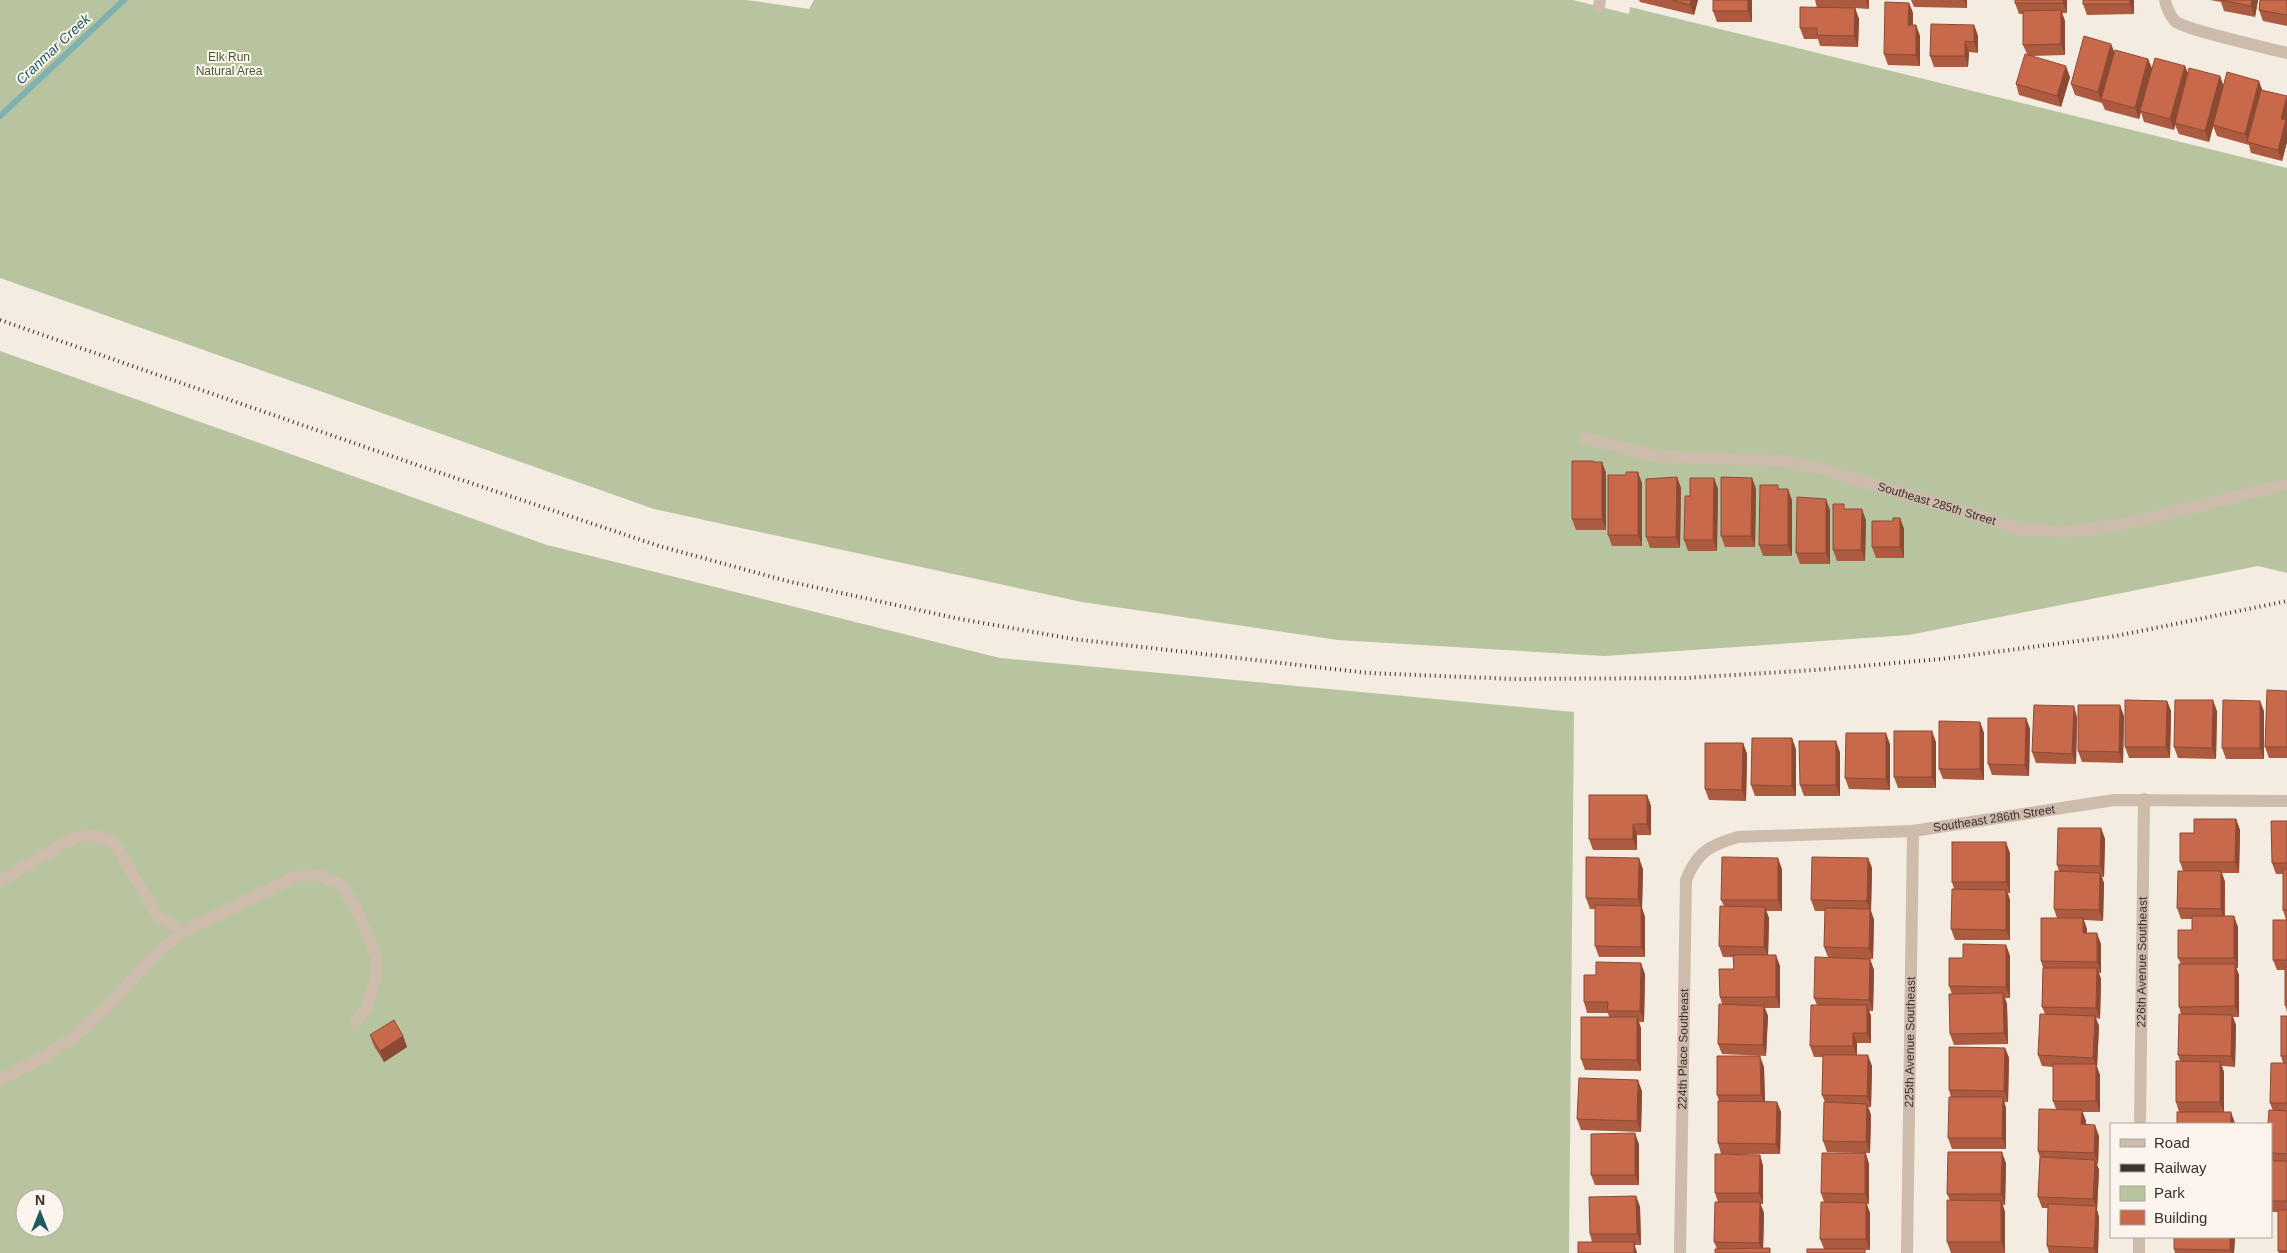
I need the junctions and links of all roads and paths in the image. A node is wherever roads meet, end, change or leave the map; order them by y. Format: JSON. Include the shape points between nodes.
{"nodes":[{"id":1,"x":2165,"y":0,"type":"edge"},
{"id":2,"x":2287,"y":53,"type":"edge"},
{"id":3,"x":1585,"y":438,"type":"dead end"},
{"id":4,"x":2287,"y":484,"type":"edge"},
{"id":5,"x":2144,"y":799,"type":"junction"},
{"id":6,"x":2287,"y":801,"type":"edge"},
{"id":7,"x":1913,"y":830,"type":"junction"},
{"id":8,"x":1704,"y":850,"type":"joint"},
{"id":9,"x":0,"y":881,"type":"edge"},
{"id":10,"x":183,"y":932,"type":"junction"},
{"id":11,"x":356,"y":1021,"type":"dead end"},
{"id":12,"x":0,"y":1080,"type":"edge"},
{"id":13,"x":2140,"y":1123,"type":"edge"},
{"id":14,"x":2139,"y":1238,"type":"edge"},
{"id":15,"x":1680,"y":1253,"type":"edge"},
{"id":16,"x":1907,"y":1253,"type":"edge"},
{"id":17,"x":2139,"y":1253,"type":"edge"}],
"edges":[{"from":1,"to":2,"type":"street","via":[[2175,21]]},
{"from":3,"to":4,"type":"street","name":"Southeast 285th Street","via":[[1656,456],[1783,461],[1822,469],[2030,530],[2063,532],[2142,520]]},
{"from":5,"to":6,"type":"street","name":"Southeast 286th Street"},
{"from":5,"to":7,"type":"street","name":"Southeast 286th Street","via":[[2114,800]]},
{"from":5,"to":13,"type":"street","name":"226th Avenue Southeast"},
{"from":7,"to":8,"type":"street","name":"Southeast 286th Street","via":[[1738,837]]},
{"from":7,"to":16,"type":"street","name":"225th Avenue Southeast"},
{"from":8,"to":15,"type":"street","name":"224th Place Southeast","via":[[1686,880]]},
{"from":9,"to":10,"type":"street","via":[[68,841],[92,835],[107,839],[117,848],[157,916]]},
{"from":10,"to":11,"type":"street","via":[[297,876],[318,875],[339,884],[355,905],[377,958],[376,977],[366,1009]]},
{"from":10,"to":12,"type":"street","via":[[153,956],[110,1005],[75,1036],[44,1058]]},
{"from":14,"to":17,"type":"street"}]}
